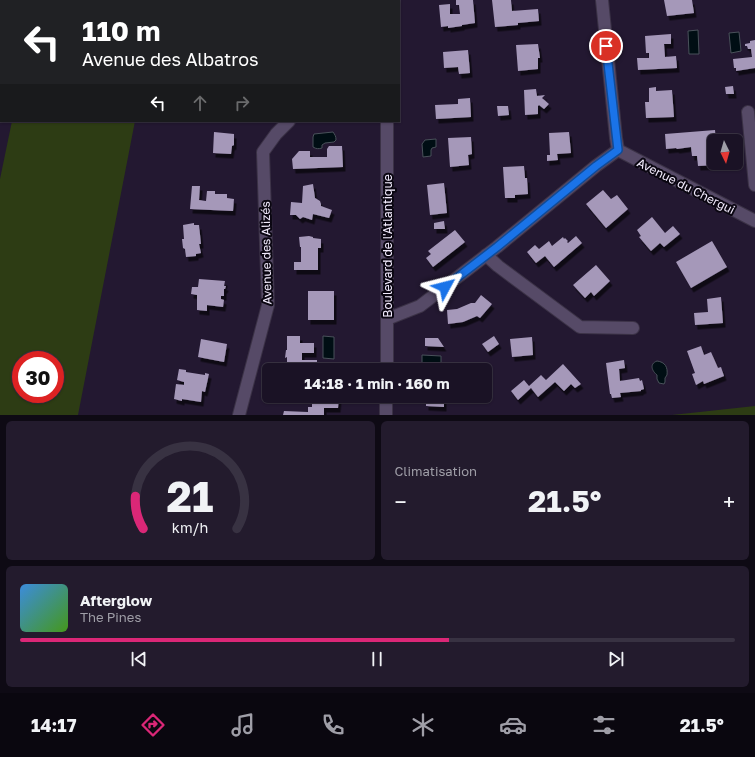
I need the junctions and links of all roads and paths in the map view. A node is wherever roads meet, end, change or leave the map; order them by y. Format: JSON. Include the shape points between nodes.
{"nodes":[{"id":1,"x":602,"y":0,"type":"edge"},
{"id":2,"x":748,"y":112,"type":"dead end"},
{"id":3,"x":288,"y":122,"type":"edge"},
{"id":4,"x":387,"y":122,"type":"edge"},
{"id":5,"x":618,"y":150,"type":"junction"},
{"id":6,"x":755,"y":185,"type":"edge"},
{"id":7,"x":755,"y":221,"type":"edge"},
{"id":8,"x":486,"y":255,"type":"junction"},
{"id":9,"x":387,"y":319,"type":"junction"},
{"id":10,"x":633,"y":328,"type":"dead end"},
{"id":11,"x":387,"y":363,"type":"edge"},
{"id":12,"x":386,"y":403,"type":"edge"},
{"id":13,"x":239,"y":415,"type":"edge"},
{"id":14,"x":386,"y":415,"type":"edge"}],
"edges":[{"from":1,"to":5,"type":"street"},
{"from":2,"to":6,"type":"street"},
{"from":3,"to":13,"type":"street","name":"Avenue des Alizés","via":[[263,152],[268,306]]},
{"from":4,"to":9,"type":"street","name":"Boulevard de l'Atlantique"},
{"from":5,"to":7,"type":"street","name":"Avenue du Chergui"},
{"from":5,"to":8,"type":"street"},
{"from":8,"to":9,"type":"street","via":[[420,306]]},
{"from":8,"to":10,"type":"street","via":[[580,327]]},
{"from":9,"to":11,"type":"street","name":"Boulevard de l'Atlantique"},
{"from":12,"to":14,"type":"street"}]}
